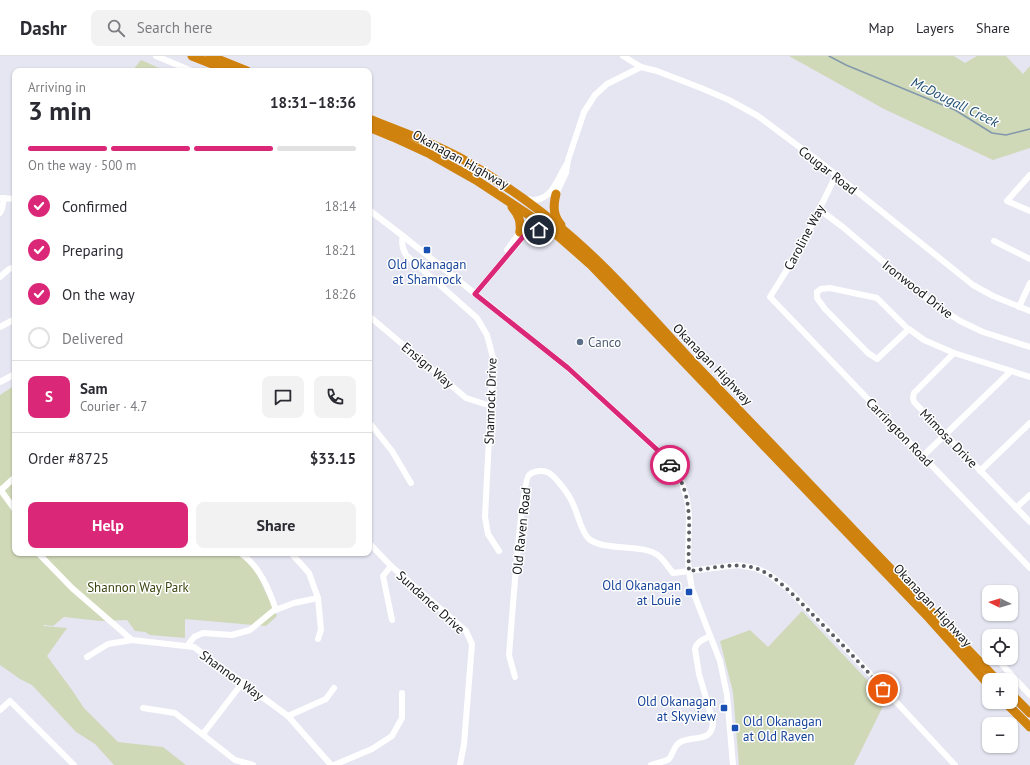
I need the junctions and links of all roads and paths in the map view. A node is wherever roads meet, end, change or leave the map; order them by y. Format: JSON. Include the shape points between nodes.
{"nodes":[{"id":1,"x":156,"y":56,"type":"edge"},
{"id":2,"x":192,"y":56,"type":"edge"},
{"id":3,"x":210,"y":56,"type":"edge"},
{"id":4,"x":623,"y":56,"type":"edge"},
{"id":5,"x":641,"y":67,"type":"junction"},
{"id":6,"x":185,"y":68,"type":"edge"},
{"id":7,"x":222,"y":68,"type":"edge"},
{"id":8,"x":240,"y":68,"type":"edge"},
{"id":9,"x":372,"y":121,"type":"edge"},
{"id":10,"x":372,"y":128,"type":"edge"},
{"id":11,"x":568,"y":160,"type":"junction"},
{"id":12,"x":836,"y":175,"type":"junction"},
{"id":13,"x":1030,"y":175,"type":"edge"},
{"id":14,"x":556,"y":194,"type":"junction"},
{"id":15,"x":2,"y":198,"type":"edge"},
{"id":16,"x":504,"y":198,"type":"junction"},
{"id":17,"x":522,"y":198,"type":"junction"},
{"id":18,"x":12,"y":199,"type":"edge"},
{"id":19,"x":819,"y":209,"type":"junction"},
{"id":20,"x":1030,"y":211,"type":"edge"},
{"id":21,"x":372,"y":212,"type":"edge"},
{"id":22,"x":542,"y":212,"type":"junction"},
{"id":23,"x":0,"y":213,"type":"edge"},
{"id":24,"x":535,"y":219,"type":"junction"},
{"id":25,"x":520,"y":232,"type":"junction"},
{"id":26,"x":557,"y":235,"type":"junction"},
{"id":27,"x":403,"y":236,"type":"junction"},
{"id":28,"x":574,"y":239,"type":"junction"},
{"id":29,"x":994,"y":241,"type":"dead end"},
{"id":30,"x":1030,"y":259,"type":"edge"},
{"id":31,"x":502,"y":261,"type":"junction"},
{"id":32,"x":12,"y":268,"type":"edge"},
{"id":33,"x":0,"y":277,"type":"edge"},
{"id":34,"x":1030,"y":283,"type":"edge"},
{"id":35,"x":475,"y":294,"type":"junction"},
{"id":36,"x":770,"y":297,"type":"joint"},
{"id":37,"x":1019,"y":307,"type":"junction"},
{"id":38,"x":1030,"y":311,"type":"edge"},
{"id":39,"x":372,"y":319,"type":"edge"},
{"id":40,"x":12,"y":321,"type":"edge"},
{"id":41,"x":0,"y":327,"type":"edge"},
{"id":42,"x":908,"y":329,"type":"dead end"},
{"id":43,"x":1030,"y":347,"type":"edge"},
{"id":44,"x":954,"y":353,"type":"junction"},
{"id":45,"x":1011,"y":371,"type":"junction"},
{"id":46,"x":12,"y":376,"type":"edge"},
{"id":47,"x":1030,"y":377,"type":"edge"},
{"id":48,"x":0,"y":382,"type":"edge"},
{"id":49,"x":490,"y":406,"type":"junction"},
{"id":50,"x":1030,"y":423,"type":"edge"},
{"id":51,"x":372,"y":426,"type":"edge"},
{"id":52,"x":945,"y":434,"type":"junction"},
{"id":53,"x":923,"y":456,"type":"junction"},
{"id":54,"x":980,"y":471,"type":"junction"},
{"id":55,"x":12,"y":479,"type":"edge"},
{"id":56,"x":410,"y":484,"type":"dead end"},
{"id":57,"x":0,"y":489,"type":"edge"},
{"id":58,"x":1030,"y":495,"type":"edge"},
{"id":59,"x":12,"y":506,"type":"edge"},
{"id":60,"x":1016,"y":508,"type":"junction"},
{"id":61,"x":1030,"y":522,"type":"edge"},
{"id":62,"x":372,"y":546,"type":"edge"},
{"id":63,"x":499,"y":551,"type":"dead end"},
{"id":64,"x":41,"y":556,"type":"edge"},
{"id":65,"x":244,"y":556,"type":"edge"},
{"id":66,"x":294,"y":556,"type":"edge"},
{"id":67,"x":391,"y":566,"type":"junction"},
{"id":68,"x":1030,"y":568,"type":"edge"},
{"id":69,"x":689,"y":571,"type":"junction"},
{"id":70,"x":318,"y":598,"type":"junction"},
{"id":71,"x":276,"y":610,"type":"junction"},
{"id":72,"x":392,"y":620,"type":"dead end"},
{"id":73,"x":710,"y":636,"type":"junction"},
{"id":74,"x":318,"y":639,"type":"dead end"},
{"id":75,"x":132,"y":640,"type":"junction"},
{"id":76,"x":186,"y":646,"type":"junction"},
{"id":77,"x":87,"y":657,"type":"dead end"},
{"id":78,"x":1002,"y":665,"type":"edge"},
{"id":79,"x":990,"y":673,"type":"edge"},
{"id":80,"x":515,"y":677,"type":"dead end"},
{"id":81,"x":982,"y":677,"type":"edge"},
{"id":82,"x":243,"y":682,"type":"junction"},
{"id":83,"x":334,"y":688,"type":"dead end"},
{"id":84,"x":402,"y":693,"type":"dead end"},
{"id":85,"x":1030,"y":695,"type":"edge"},
{"id":86,"x":1018,"y":701,"type":"edge"},
{"id":87,"x":143,"y":708,"type":"dead end"},
{"id":88,"x":1012,"y":709,"type":"edge"},
{"id":89,"x":1014,"y":709,"type":"edge"},
{"id":90,"x":0,"y":710,"type":"edge"},
{"id":91,"x":1030,"y":713,"type":"edge"},
{"id":92,"x":288,"y":716,"type":"junction"},
{"id":93,"x":1030,"y":720,"type":"edge"},
{"id":94,"x":1030,"y":727,"type":"edge"},
{"id":95,"x":203,"y":734,"type":"junction"},
{"id":96,"x":74,"y":765,"type":"edge"},
{"id":97,"x":253,"y":765,"type":"edge"},
{"id":98,"x":333,"y":765,"type":"edge"},
{"id":99,"x":460,"y":765,"type":"edge"},
{"id":100,"x":651,"y":765,"type":"edge"},
{"id":101,"x":733,"y":765,"type":"edge"},
{"id":102,"x":955,"y":765,"type":"edge"}],
"edges":[{"from":1,"to":6,"type":"street"},
{"from":2,"to":7,"type":"highway"},
{"from":3,"to":8,"type":"highway"},
{"from":4,"to":5,"type":"street","name":"Cougar Road"},
{"from":5,"to":11,"type":"street","via":[[607,84],[595,95],[584,112]]},
{"from":5,"to":12,"type":"street","name":"Cougar Road","via":[[701,88],[758,116]]},
{"from":9,"to":17,"type":"highway","name":"Okanagan Highway","via":[[450,153]]},
{"from":10,"to":16,"type":"highway","name":"Okanagan Highway","via":[[430,154]]},
{"from":11,"to":14,"type":"street","via":[[566,173]]},
{"from":11,"to":17,"type":"street","via":[[548,194],[539,199]]},
{"from":12,"to":19,"type":"street","name":"Caroline Way"},
{"from":12,"to":37,"type":"street","name":"Cougar Road","via":[[973,285]]},
{"from":13,"to":20,"type":"street","via":[[1007,201]]},
{"from":14,"to":22,"type":"highway"},
{"from":14,"to":28,"type":"highway","via":[[555,216]]},
{"from":15,"to":18,"type":"street"},
{"from":15,"to":23,"type":"street"},
{"from":16,"to":22,"type":"highway","via":[[520,202],[533,212]]},
{"from":16,"to":24,"type":"highway","name":"Okanagan Highway"},
{"from":16,"to":25,"type":"highway","via":[[517,212]]},
{"from":17,"to":22,"type":"highway","name":"Okanagan Highway"},
{"from":19,"to":36,"type":"street","name":"Caroline Way","via":[[801,247]]},
{"from":19,"to":43,"type":"street","name":"Ironwood Drive","via":[[927,299],[960,321],[983,332]]},
{"from":21,"to":27,"type":"street"},
{"from":22,"to":28,"type":"highway","name":"Okanagan Highway"},
{"from":24,"to":25,"type":"highway"},
{"from":24,"to":26,"type":"highway","name":"Okanagan Highway"},
{"from":24,"to":28,"type":"highway","via":[[544,221],[559,233]]},
{"from":25,"to":31,"type":"street"},
{"from":26,"to":31,"type":"street","via":[[534,230],[522,238]]},
{"from":26,"to":81,"type":"highway","name":"Okanagan Highway","via":[[590,264],[929,618]]},
{"from":27,"to":35,"type":"street"},
{"from":27,"to":49,"type":"street","name":"Shamrock Drive","via":[[401,241],[406,255],[477,318],[487,335],[493,358]]},
{"from":28,"to":79,"type":"highway","name":"Okanagan Highway","via":[[649,314]]},
{"from":29,"to":30,"type":"street"},
{"from":31,"to":35,"type":"street"},
{"from":32,"to":33,"type":"street"},
{"from":34,"to":37,"type":"street"},
{"from":35,"to":69,"type":"street","via":[[568,368],[664,456],[681,480],[687,499]]},
{"from":36,"to":53,"type":"street","name":"Carrington Road"},
{"from":37,"to":38,"type":"street","name":"Cougar Road"},
{"from":39,"to":49,"type":"street","name":"Ensign Way","via":[[466,398]]},
{"from":40,"to":41,"type":"street"},
{"from":42,"to":44,"type":"street","via":[[876,298],[830,288],[817,292],[817,298],[825,309],[877,359],[909,329],[924,340]]},
{"from":44,"to":45,"type":"street"},
{"from":44,"to":52,"type":"street","name":"Mimosa Drive","via":[[914,393],[913,398]]},
{"from":45,"to":47,"type":"street"},
{"from":45,"to":52,"type":"street"},
{"from":46,"to":48,"type":"street"},
{"from":49,"to":63,"type":"street","name":"Shamrock Drive","via":[[485,517],[488,534]]},
{"from":50,"to":54,"type":"street"},
{"from":51,"to":56,"type":"street","via":[[392,451]]},
{"from":52,"to":53,"type":"street"},
{"from":52,"to":54,"type":"street","name":"Mimosa Drive"},
{"from":53,"to":68,"type":"street","name":"Carrington Road"},
{"from":54,"to":60,"type":"street","name":"Mimosa Drive"},
{"from":55,"to":57,"type":"street"},
{"from":57,"to":59,"type":"street"},
{"from":58,"to":60,"type":"street"},
{"from":60,"to":61,"type":"street","name":"Mimosa Drive"},
{"from":62,"to":67,"type":"street","name":"Sundance Drive"},
{"from":64,"to":75,"type":"street","via":[[72,588]]},
{"from":65,"to":71,"type":"street","via":[[253,564],[266,585]]},
{"from":66,"to":70,"type":"street","via":[[309,573]]},
{"from":67,"to":72,"type":"street","via":[[383,576]]},
{"from":67,"to":99,"type":"street","name":"Sundance Drive","via":[[466,631],[472,644]]},
{"from":69,"to":73,"type":"street","via":[[692,589]]},
{"from":69,"to":80,"type":"street","name":"Old Raven Road","via":[[672,572],[660,557],[652,552],[600,544],[590,540],[584,534],[573,502],[556,478],[547,472],[537,471],[530,475],[522,510],[509,655]]},
{"from":69,"to":102,"type":"street","via":[[738,566],[755,568],[767,573],[787,588],[845,647]]},
{"from":70,"to":71,"type":"street"},
{"from":70,"to":74,"type":"street"},
{"from":71,"to":76,"type":"street","via":[[250,630],[232,635],[203,633],[194,637]]},
{"from":73,"to":100,"type":"street","via":[[698,642],[695,649],[699,674],[713,722],[711,732],[707,736],[678,743],[670,758]]},
{"from":73,"to":101,"type":"street","via":[[720,661],[727,695]]},
{"from":75,"to":76,"type":"street","name":"Shannon Way"},
{"from":75,"to":77,"type":"street","name":"Shannon Way","via":[[108,644]]},
{"from":76,"to":82,"type":"street","name":"Shannon Way","via":[[194,647]]},
{"from":78,"to":85,"type":"street"},
{"from":82,"to":92,"type":"street","name":"Shannon Way"},
{"from":82,"to":95,"type":"street"},
{"from":83,"to":92,"type":"street","via":[[326,699]]},
{"from":84,"to":98,"type":"street","via":[[402,718],[392,736],[372,750]]},
{"from":86,"to":91,"type":"highway"},
{"from":87,"to":95,"type":"street","via":[[175,713]]},
{"from":88,"to":94,"type":"highway"},
{"from":89,"to":93,"type":"highway"},
{"from":90,"to":96,"type":"street","via":[[10,701]]},
{"from":92,"to":98,"type":"street","name":"Shannon Way"},
{"from":95,"to":97,"type":"street","via":[[235,760]]}]}
